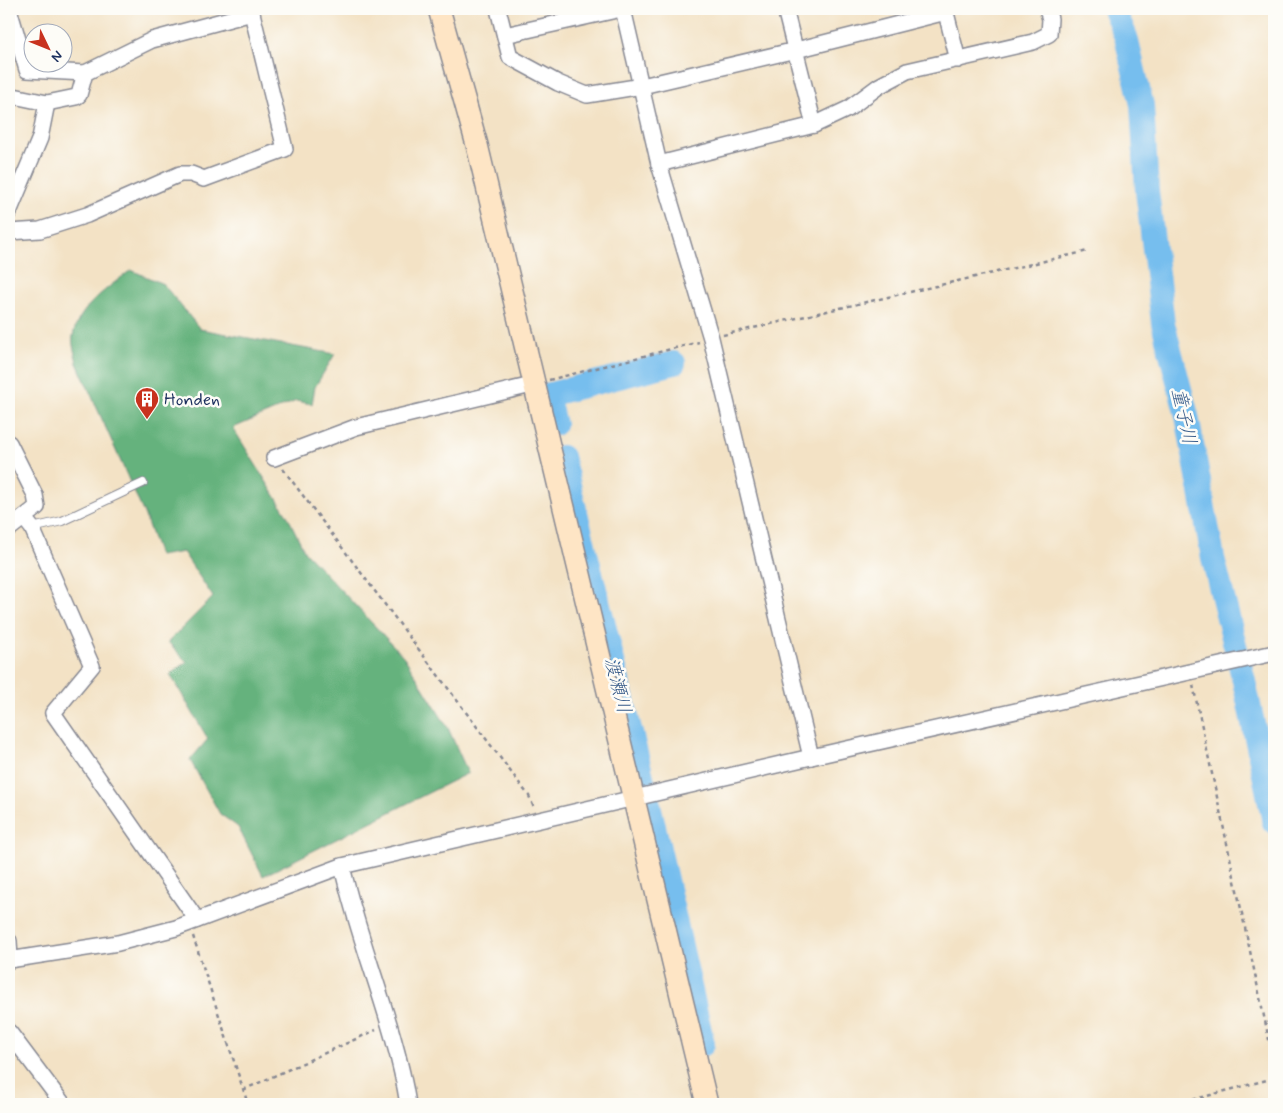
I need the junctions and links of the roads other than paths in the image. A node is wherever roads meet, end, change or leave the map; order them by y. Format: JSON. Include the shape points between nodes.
{"nodes":[{"id":1,"x":9,"y":9,"type":"edge"},
{"id":2,"x":439,"y":9,"type":"edge"},
{"id":3,"x":498,"y":9,"type":"edge"},
{"id":4,"x":622,"y":9,"type":"edge"},
{"id":5,"x":785,"y":9,"type":"edge"},
{"id":6,"x":1047,"y":9,"type":"edge"},
{"id":7,"x":946,"y":10,"type":"edge"},
{"id":8,"x":252,"y":11,"type":"edge"},
{"id":9,"x":505,"y":35,"type":"junction"},
{"id":10,"x":796,"y":50,"type":"junction"},
{"id":11,"x":958,"y":60,"type":"junction"},
{"id":12,"x":85,"y":73,"type":"junction"},
{"id":13,"x":642,"y":86,"type":"junction"},
{"id":14,"x":9,"y":95,"type":"edge"},
{"id":15,"x":47,"y":103,"type":"junction"},
{"id":16,"x":814,"y":125,"type":"junction"},
{"id":17,"x":659,"y":164,"type":"junction"},
{"id":18,"x":9,"y":212,"type":"edge"},
{"id":19,"x":9,"y":232,"type":"edge"},
{"id":20,"x":536,"y":384,"type":"junction"},
{"id":21,"x":9,"y":443,"type":"edge"},
{"id":22,"x":274,"y":458,"type":"road end"},
{"id":23,"x":144,"y":483,"type":"dead end"},
{"id":24,"x":28,"y":523,"type":"junction"},
{"id":25,"x":9,"y":529,"type":"edge"},
{"id":26,"x":1274,"y":653,"type":"edge"},
{"id":27,"x":811,"y":757,"type":"junction"},
{"id":28,"x":635,"y":798,"type":"junction"},
{"id":29,"x":342,"y":866,"type":"junction"},
{"id":30,"x":193,"y":922,"type":"junction"},
{"id":31,"x":9,"y":941,"type":"edge"},
{"id":32,"x":10,"y":960,"type":"edge"},
{"id":33,"x":9,"y":1032,"type":"edge"},
{"id":34,"x":63,"y":1104,"type":"edge"},
{"id":35,"x":408,"y":1104,"type":"edge"},
{"id":36,"x":707,"y":1104,"type":"edge"}],
"edges":[{"from":1,"to":12,"type":"street","via":[[27,70]]},
{"from":2,"to":20,"type":"street","via":[[477,145]]},
{"from":3,"to":9,"type":"street"},
{"from":4,"to":9,"type":"street"},
{"from":4,"to":13,"type":"street"},
{"from":5,"to":10,"type":"street"},
{"from":6,"to":11,"type":"street","via":[[1049,34],[1033,42]]},
{"from":7,"to":10,"type":"street"},
{"from":7,"to":11,"type":"street"},
{"from":8,"to":12,"type":"street","via":[[152,40]]},
{"from":8,"to":19,"type":"street","via":[[285,149],[204,179],[180,174],[87,215],[40,230]]},
{"from":9,"to":13,"type":"street","via":[[510,57],[587,95]]},
{"from":10,"to":13,"type":"street"},
{"from":10,"to":16,"type":"street"},
{"from":11,"to":16,"type":"street","via":[[907,71],[879,86],[848,109]]},
{"from":12,"to":15,"type":"street","via":[[76,98]]},
{"from":13,"to":17,"type":"street"},
{"from":14,"to":15,"type":"street"},
{"from":15,"to":18,"type":"street","via":[[40,138]]},
{"from":16,"to":17,"type":"street"},
{"from":17,"to":27,"type":"street","via":[[711,338]]},
{"from":20,"to":22,"type":"street","via":[[356,427]]},
{"from":20,"to":28,"type":"street"},
{"from":21,"to":24,"type":"street","via":[[35,495],[37,507]]},
{"from":23,"to":24,"type":"lane","via":[[62,521]]},
{"from":24,"to":25,"type":"street"},
{"from":24,"to":30,"type":"street","via":[[92,666],[53,713]]},
{"from":26,"to":27,"type":"street"},
{"from":27,"to":28,"type":"street"},
{"from":28,"to":29,"type":"street"},
{"from":28,"to":36,"type":"street"},
{"from":29,"to":30,"type":"street"},
{"from":29,"to":35,"type":"street","via":[[349,899],[402,1067]]},
{"from":30,"to":32,"type":"street","via":[[118,943]]},
{"from":31,"to":32,"type":"street"},
{"from":33,"to":34,"type":"street"}]}
